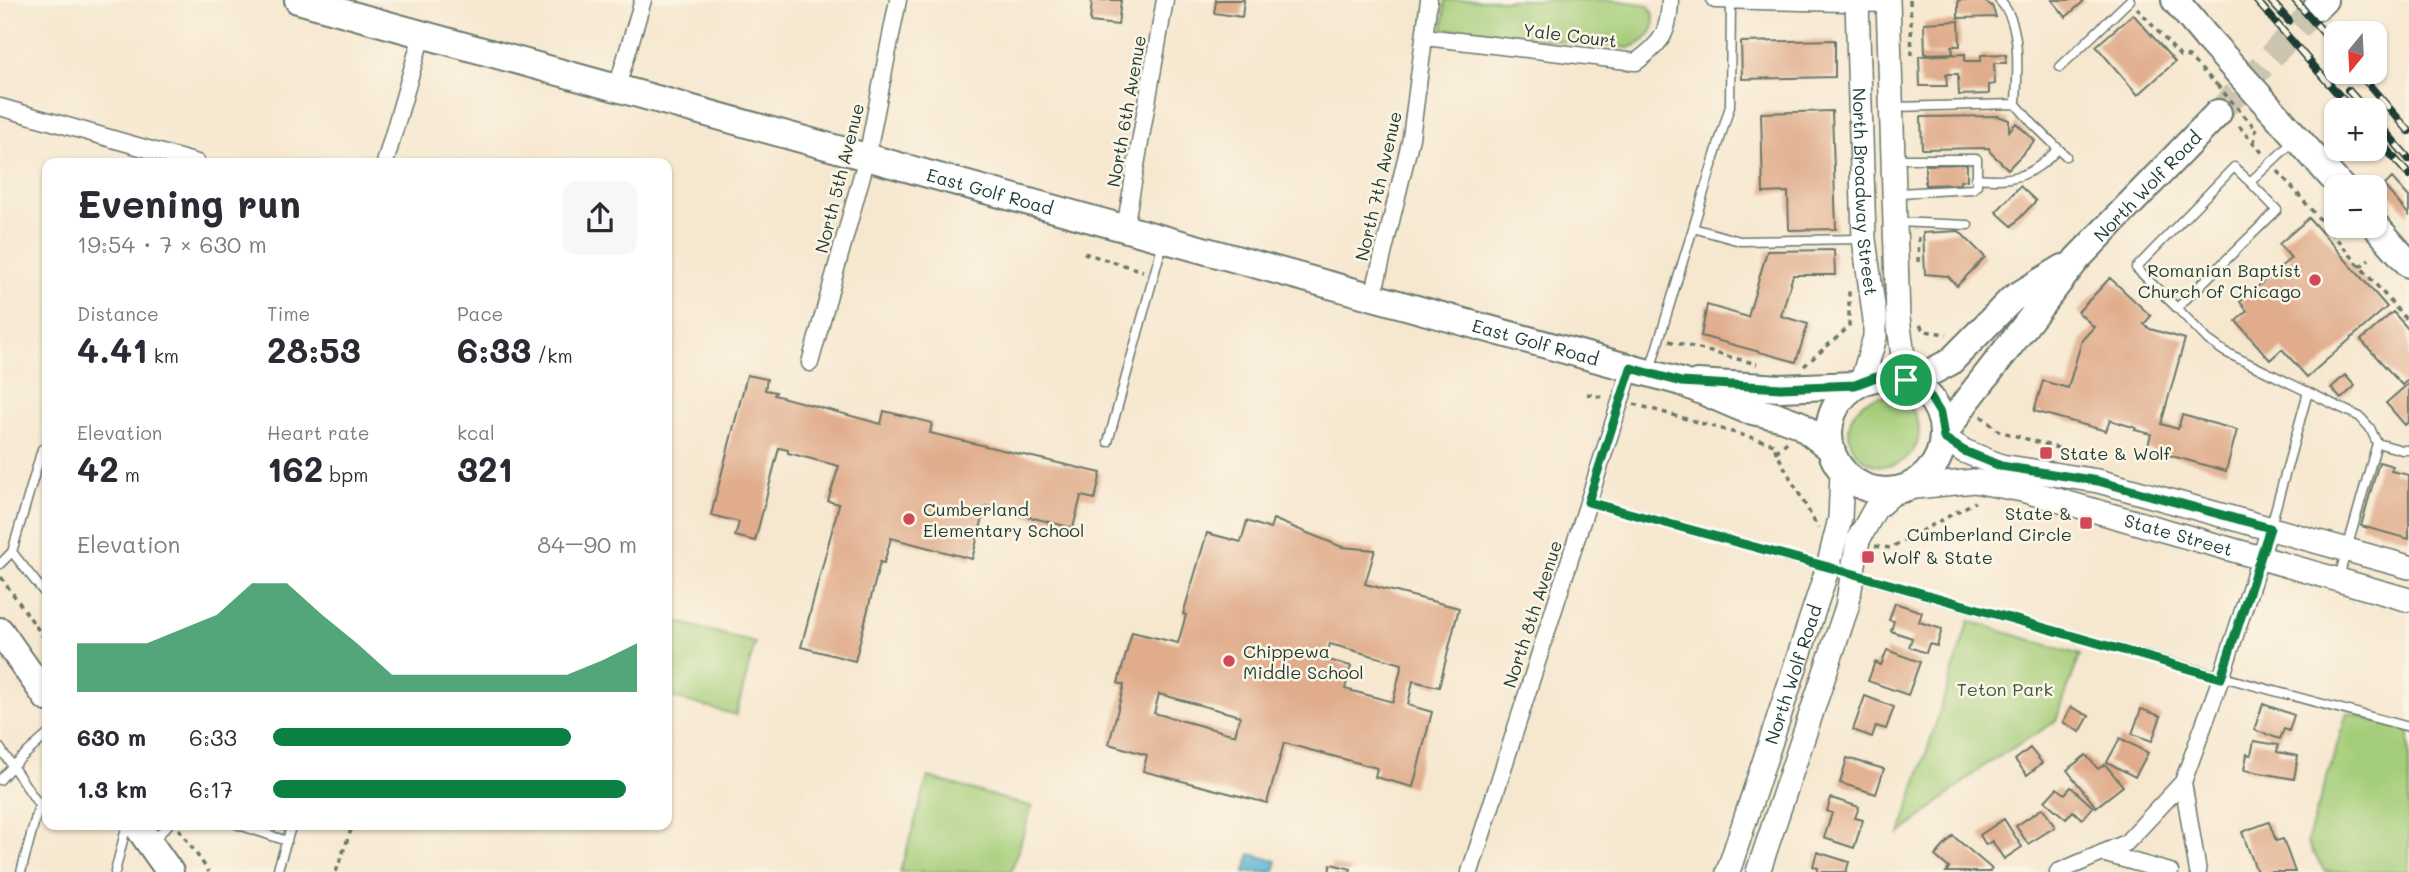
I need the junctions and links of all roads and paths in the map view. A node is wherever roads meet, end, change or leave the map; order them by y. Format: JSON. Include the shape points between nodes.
{"nodes":[{"id":1,"x":298,"y":0,"type":"edge"},
{"id":2,"x":643,"y":0,"type":"edge"},
{"id":3,"x":898,"y":0,"type":"edge"},
{"id":4,"x":1166,"y":0,"type":"edge"},
{"id":5,"x":1429,"y":0,"type":"edge"},
{"id":6,"x":1670,"y":0,"type":"edge"},
{"id":7,"x":1726,"y":0,"type":"edge"},
{"id":8,"x":1999,"y":0,"type":"edge"},
{"id":9,"x":2130,"y":0,"type":"edge"},
{"id":10,"x":2175,"y":0,"type":"edge"},
{"id":11,"x":1857,"y":1,"type":"edge"},
{"id":12,"x":1888,"y":2,"type":"edge"},
{"id":13,"x":422,"y":35,"type":"junction"},
{"id":14,"x":1424,"y":37,"type":"junction"},
{"id":15,"x":2060,"y":67,"type":"dead end"},
{"id":16,"x":617,"y":88,"type":"junction"},
{"id":17,"x":2016,"y":104,"type":"junction"},
{"id":18,"x":0,"y":107,"type":"edge"},
{"id":19,"x":1892,"y":107,"type":"junction"},
{"id":20,"x":2229,"y":119,"type":"joint"},
{"id":21,"x":2297,"y":138,"type":"junction"},
{"id":22,"x":2253,"y":143,"type":"junction"},
{"id":23,"x":2058,"y":149,"type":"junction"},
{"id":24,"x":2066,"y":156,"type":"dead end"},
{"id":25,"x":867,"y":157,"type":"junction"},
{"id":26,"x":179,"y":158,"type":"edge"},
{"id":27,"x":386,"y":158,"type":"edge"},
{"id":28,"x":1894,"y":159,"type":"junction"},
{"id":29,"x":2271,"y":163,"type":"junction"},
{"id":30,"x":2330,"y":175,"type":"edge"},
{"id":31,"x":1976,"y":178,"type":"junction"},
{"id":32,"x":2250,"y":182,"type":"junction"},
{"id":33,"x":1895,"y":193,"type":"junction"},
{"id":34,"x":1896,"y":222,"type":"junction"},
{"id":35,"x":1968,"y":225,"type":"dead end"},
{"id":36,"x":1125,"y":228,"type":"junction"},
{"id":37,"x":1693,"y":228,"type":"junction"},
{"id":38,"x":2387,"y":236,"type":"edge"},
{"id":39,"x":1164,"y":239,"type":"junction"},
{"id":40,"x":1864,"y":239,"type":"junction"},
{"id":41,"x":1084,"y":253,"type":"dead end"},
{"id":42,"x":2405,"y":253,"type":"edge"},
{"id":43,"x":2077,"y":259,"type":"junction"},
{"id":44,"x":2370,"y":259,"type":"dead end"},
{"id":45,"x":2360,"y":267,"type":"junction"},
{"id":46,"x":1148,"y":272,"type":"dead end"},
{"id":47,"x":1373,"y":296,"type":"junction"},
{"id":48,"x":2177,"y":308,"type":"junction"},
{"id":49,"x":2409,"y":324,"type":"edge"},
{"id":50,"x":810,"y":363,"type":"dead end"},
{"id":51,"x":1640,"y":370,"type":"junction"},
{"id":52,"x":1909,"y":381,"type":"junction"},
{"id":53,"x":1681,"y":382,"type":"junction"},
{"id":54,"x":1858,"y":383,"type":"junction"},
{"id":55,"x":2308,"y":392,"type":"junction"},
{"id":56,"x":1587,"y":394,"type":"dead end"},
{"id":57,"x":1603,"y":397,"type":"dead end"},
{"id":58,"x":1639,"y":406,"type":"dead end"},
{"id":59,"x":1944,"y":436,"type":"junction"},
{"id":60,"x":1108,"y":442,"type":"dead end"},
{"id":61,"x":2377,"y":443,"type":"junction"},
{"id":62,"x":1830,"y":448,"type":"junction"},
{"id":63,"x":42,"y":449,"type":"dead end"},
{"id":64,"x":2409,"y":450,"type":"edge"},
{"id":65,"x":1843,"y":472,"type":"junction"},
{"id":66,"x":1901,"y":489,"type":"junction"},
{"id":67,"x":1588,"y":502,"type":"junction"},
{"id":68,"x":1975,"y":502,"type":"dead end"},
{"id":69,"x":2270,"y":528,"type":"junction"},
{"id":70,"x":1825,"y":529,"type":"dead end"},
{"id":71,"x":1879,"y":547,"type":"dead end"},
{"id":72,"x":2347,"y":550,"type":"junction"},
{"id":73,"x":12,"y":552,"type":"junction"},
{"id":74,"x":2261,"y":557,"type":"junction"},
{"id":75,"x":0,"y":564,"type":"edge"},
{"id":76,"x":1828,"y":567,"type":"junction"},
{"id":77,"x":2409,"y":567,"type":"edge"},
{"id":78,"x":1854,"y":574,"type":"junction"},
{"id":79,"x":0,"y":575,"type":"edge"},
{"id":80,"x":2339,"y":579,"type":"junction"},
{"id":81,"x":42,"y":590,"type":"edge"},
{"id":82,"x":2409,"y":600,"type":"edge"},
{"id":83,"x":0,"y":631,"type":"edge"},
{"id":84,"x":42,"y":635,"type":"edge"},
{"id":85,"x":2221,"y":678,"type":"junction"},
{"id":86,"x":42,"y":691,"type":"edge"},
{"id":87,"x":2409,"y":727,"type":"edge"},
{"id":88,"x":42,"y":739,"type":"edge"},
{"id":89,"x":0,"y":748,"type":"edge"},
{"id":90,"x":12,"y":766,"type":"junction"},
{"id":91,"x":0,"y":780,"type":"edge"},
{"id":92,"x":2183,"y":782,"type":"junction"},
{"id":93,"x":126,"y":830,"type":"edge"},
{"id":94,"x":180,"y":830,"type":"edge"},
{"id":95,"x":254,"y":830,"type":"edge"},
{"id":96,"x":290,"y":830,"type":"edge"},
{"id":97,"x":351,"y":830,"type":"edge"},
{"id":98,"x":143,"y":834,"type":"edge"},
{"id":99,"x":287,"y":841,"type":"junction"},
{"id":100,"x":2102,"y":853,"type":"junction"},
{"id":101,"x":21,"y":872,"type":"edge"},
{"id":102,"x":115,"y":872,"type":"edge"},
{"id":103,"x":170,"y":872,"type":"edge"},
{"id":104,"x":209,"y":872,"type":"edge"},
{"id":105,"x":277,"y":872,"type":"edge"},
{"id":106,"x":336,"y":872,"type":"edge"},
{"id":107,"x":1470,"y":872,"type":"edge"},
{"id":108,"x":1728,"y":872,"type":"edge"},
{"id":109,"x":1758,"y":872,"type":"edge"},
{"id":110,"x":2058,"y":872,"type":"edge"},
{"id":111,"x":2170,"y":872,"type":"edge"},
{"id":112,"x":2198,"y":872,"type":"edge"}],
"edges":[{"from":1,"to":13,"type":"main road","name":"East Golf Road"},
{"from":2,"to":16,"type":"street"},
{"from":3,"to":25,"type":"street","name":"North 5th Avenue"},
{"from":4,"to":36,"type":"street","name":"North 6th Avenue"},
{"from":5,"to":14,"type":"street","name":"North 7th Avenue"},
{"from":6,"to":14,"type":"street","name":"Yale Court","via":[[1669,23],[1658,46],[1636,62]]},
{"from":7,"to":11,"type":"street"},
{"from":7,"to":37,"type":"lane","via":[[1730,106]]},
{"from":8,"to":17,"type":"lane","via":[[2009,9],[2018,52]]},
{"from":9,"to":15,"type":"lane"},
{"from":9,"to":22,"type":"path","bridge":true,"via":[[2256,129]]},
{"from":10,"to":21,"type":"main road","bridge":true},
{"from":11,"to":12,"type":"street"},
{"from":11,"to":40,"type":"street","name":"North Broadway Street"},
{"from":12,"to":19,"type":"street","name":"North Broadway Street"},
{"from":13,"to":16,"type":"main road","name":"East Golf Road"},
{"from":13,"to":27,"type":"street"},
{"from":14,"to":47,"type":"street","name":"North 7th Avenue","via":[[1412,138]]},
{"from":16,"to":25,"type":"main road","name":"East Golf Road"},
{"from":17,"to":19,"type":"lane"},
{"from":17,"to":23,"type":"lane"},
{"from":18,"to":26,"type":"street"},
{"from":19,"to":28,"type":"street","name":"North Broadway Street"},
{"from":20,"to":22,"type":"path"},
{"from":20,"to":43,"type":"main road","name":"North Wolf Road"},
{"from":21,"to":29,"type":"lane"},
{"from":21,"to":30,"type":"main road"},
{"from":22,"to":29,"type":"path"},
{"from":23,"to":24,"type":"lane"},
{"from":23,"to":31,"type":"lane","via":[[2029,172],[1994,180]]},
{"from":25,"to":36,"type":"main road","name":"East Golf Road"},
{"from":25,"to":50,"type":"street","name":"North 5th Avenue"},
{"from":28,"to":31,"type":"lane","via":[[1973,158],[1977,159]]},
{"from":28,"to":33,"type":"street","name":"North Broadway Street"},
{"from":29,"to":32,"type":"lane"},
{"from":29,"to":45,"type":"path"},
{"from":31,"to":33,"type":"lane","via":[[1973,189]]},
{"from":32,"to":48,"type":"lane","via":[[2277,209]]},
{"from":32,"to":48,"type":"lane","via":[[2234,167],[2136,268]]},
{"from":33,"to":34,"type":"street","name":"North Broadway Street"},
{"from":34,"to":35,"type":"lane"},
{"from":34,"to":52,"type":"street","name":"North Broadway Street","via":[[1898,318]]},
{"from":36,"to":39,"type":"main road","name":"East Golf Road"},
{"from":37,"to":40,"type":"lane","via":[[1740,241]]},
{"from":37,"to":51,"type":"lane"},
{"from":38,"to":42,"type":"main road"},
{"from":39,"to":47,"type":"main road","name":"East Golf Road"},
{"from":39,"to":60,"type":"lane"},
{"from":40,"to":54,"type":"street","name":"North Broadway Street","via":[[1875,337]]},
{"from":41,"to":46,"type":"path"},
{"from":43,"to":52,"type":"main road","name":"North Wolf Road","via":[[2012,299],[1950,362]]},
{"from":43,"to":59,"type":"main road","name":"North Wolf Road"},
{"from":44,"to":45,"type":"path"},
{"from":45,"to":49,"type":"path"},
{"from":47,"to":51,"type":"main road","name":"East Golf Road"},
{"from":48,"to":55,"type":"lane","via":[[2225,352]]},
{"from":51,"to":53,"type":"main road","name":"East Golf Road"},
{"from":51,"to":67,"type":"street","name":"North 8th Avenue"},
{"from":52,"to":54,"type":"main road","via":[[1891,376]]},
{"from":52,"to":59,"type":"main road","via":[[1929,395],[1940,413]]},
{"from":53,"to":54,"type":"main road","name":"East Golf Road","via":[[1781,388]]},
{"from":53,"to":62,"type":"main road","name":"East Golf Road","via":[[1744,409],[1799,424]]},
{"from":54,"to":62,"type":"main road","via":[[1832,412]]},
{"from":55,"to":61,"type":"lane","via":[[2360,417]]},
{"from":55,"to":69,"type":"lane"},
{"from":56,"to":57,"type":"path"},
{"from":58,"to":70,"type":"path","via":[[1774,444],[1818,528]]},
{"from":59,"to":66,"type":"main road","via":[[1938,459],[1925,477]]},
{"from":59,"to":69,"type":"street","name":"State Street","via":[[1964,451],[2001,466],[2098,481]]},
{"from":61,"to":64,"type":"lane"},
{"from":61,"to":72,"type":"lane"},
{"from":62,"to":65,"type":"main road"},
{"from":63,"to":73,"type":"lane"},
{"from":65,"to":66,"type":"main road","via":[[1876,491]]},
{"from":65,"to":76,"type":"street","name":"North Wolf Road","via":[[1840,519]]},
{"from":66,"to":74,"type":"street","name":"State Street","via":[[1974,481],[2022,490]]},
{"from":66,"to":78,"type":"street","name":"North Wolf Road","via":[[1875,509],[1866,524],[1858,540]]},
{"from":67,"to":76,"type":"lane"},
{"from":67,"to":107,"type":"street","name":"North 8th Avenue"},
{"from":68,"to":71,"type":"path","via":[[1890,548]]},
{"from":69,"to":72,"type":"street","name":"State Street"},
{"from":69,"to":74,"type":"street"},
{"from":72,"to":77,"type":"street","name":"State Street"},
{"from":72,"to":80,"type":"lane"},
{"from":73,"to":75,"type":"lane"},
{"from":73,"to":81,"type":"lane"},
{"from":74,"to":80,"type":"street","name":"State Street"},
{"from":74,"to":85,"type":"street"},
{"from":76,"to":78,"type":"lane"},
{"from":76,"to":108,"type":"street","name":"North Wolf Road"},
{"from":78,"to":85,"type":"lane"},
{"from":78,"to":109,"type":"street","name":"North Wolf Road"},
{"from":79,"to":84,"type":"path"},
{"from":80,"to":82,"type":"street","name":"State Street"},
{"from":83,"to":86,"type":"main road"},
{"from":85,"to":87,"type":"lane"},
{"from":85,"to":92,"type":"street"},
{"from":88,"to":90,"type":"lane"},
{"from":89,"to":90,"type":"lane"},
{"from":90,"to":91,"type":"lane"},
{"from":90,"to":101,"type":"lane","via":[[39,805]]},
{"from":92,"to":100,"type":"street","via":[[2126,843]]},
{"from":92,"to":112,"type":"street"},
{"from":93,"to":102,"type":"lane"},
{"from":94,"to":104,"type":"path"},
{"from":95,"to":99,"type":"lane"},
{"from":96,"to":99,"type":"lane"},
{"from":97,"to":106,"type":"path"},
{"from":98,"to":103,"type":"main road"},
{"from":99,"to":105,"type":"lane"},
{"from":100,"to":110,"type":"street"},
{"from":100,"to":111,"type":"street"}]}
